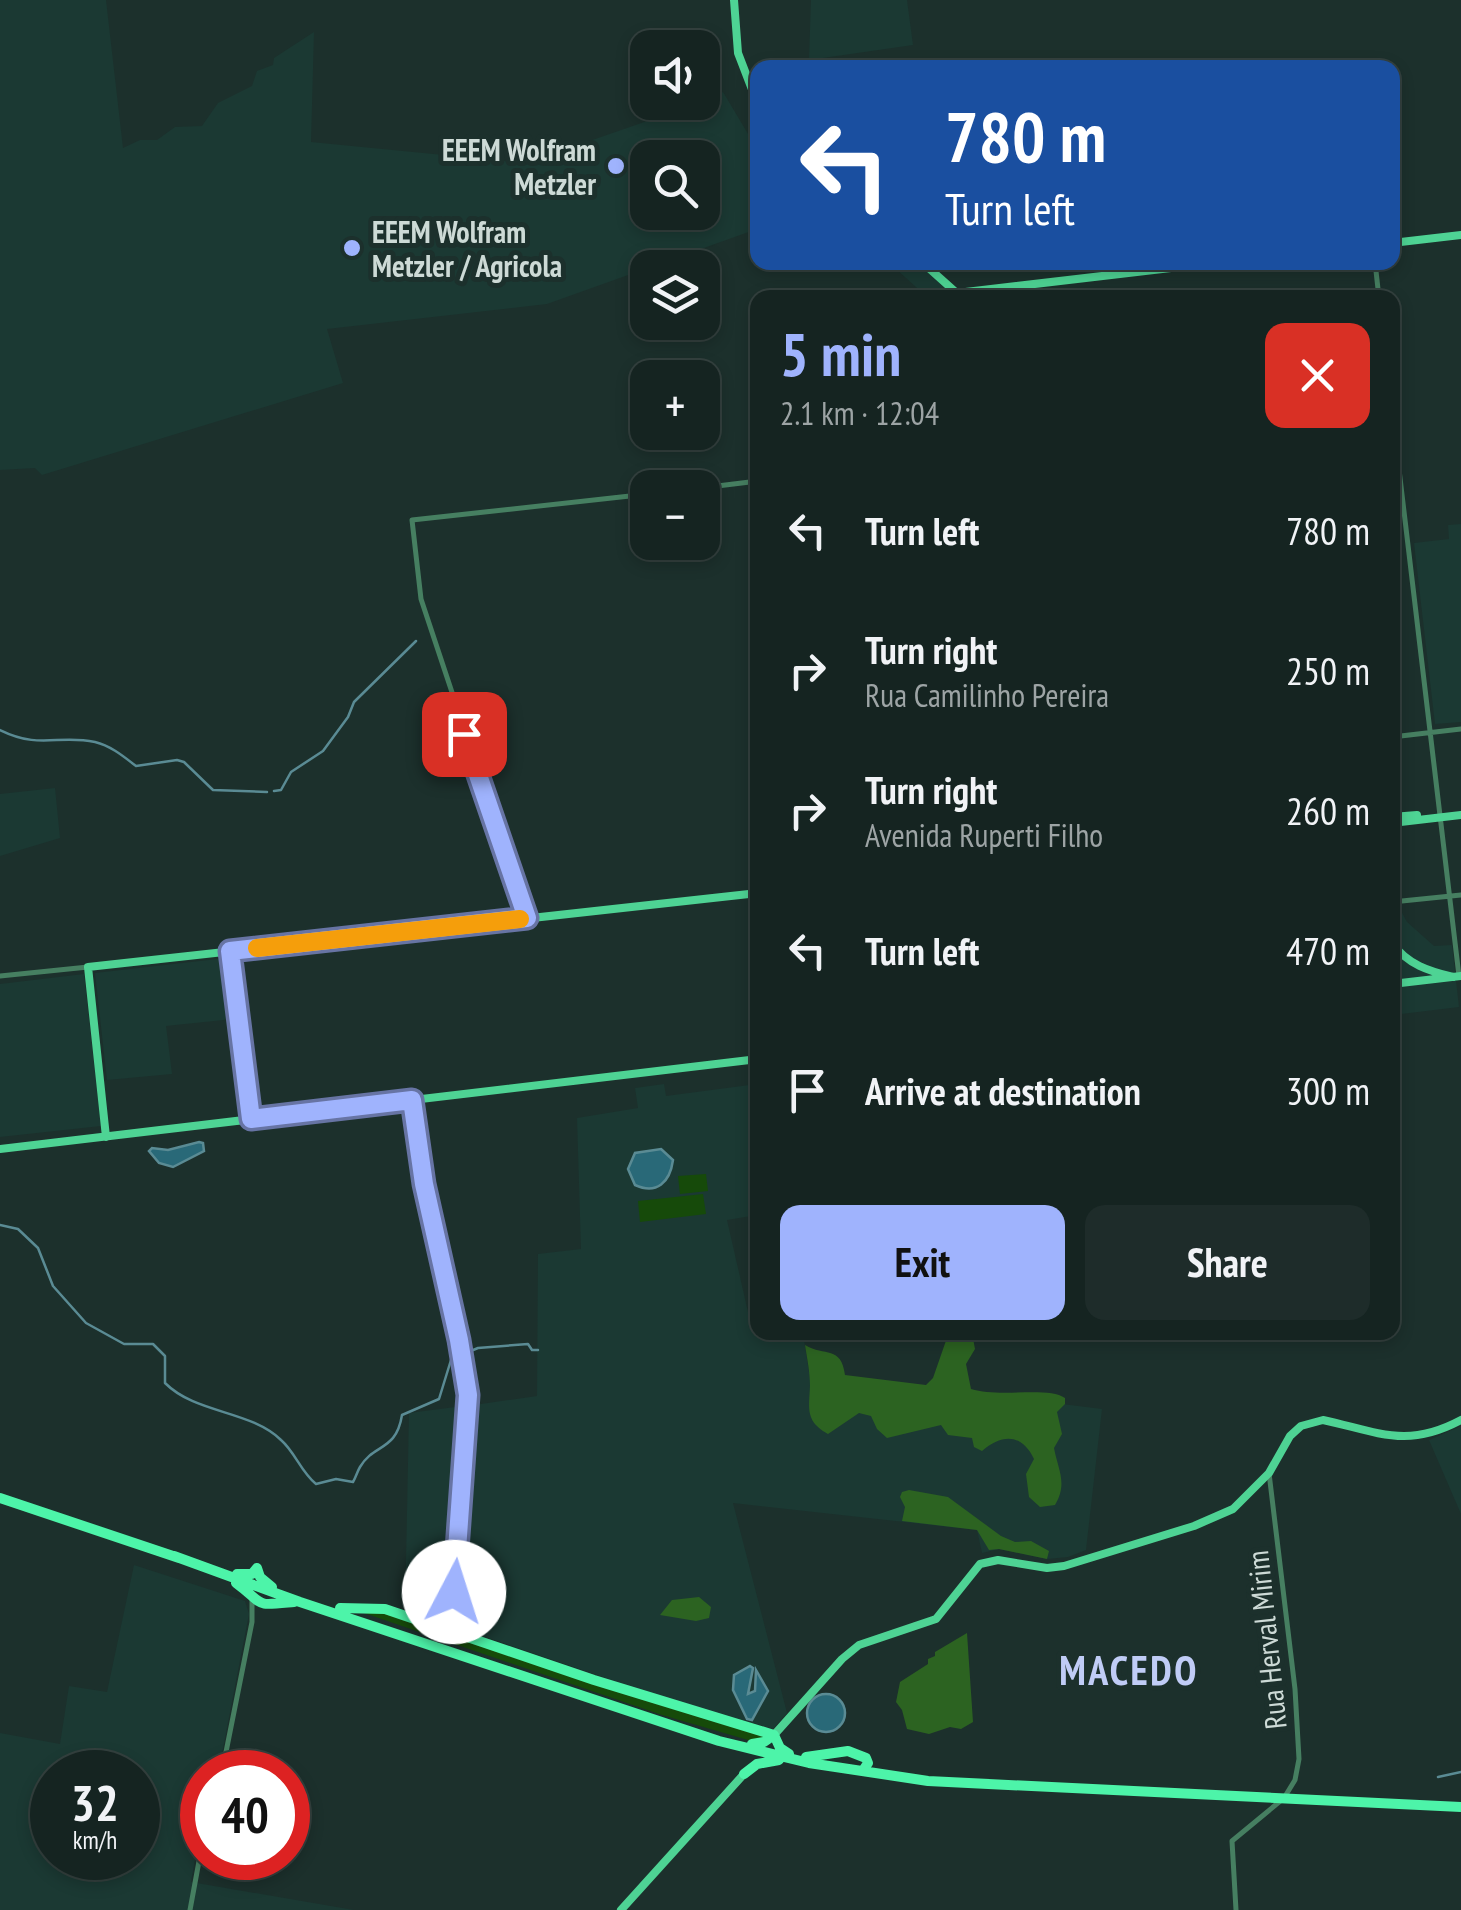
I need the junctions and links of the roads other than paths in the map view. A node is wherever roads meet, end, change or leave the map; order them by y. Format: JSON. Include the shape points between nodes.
{"nodes":[{"id":1,"x":734,"y":0,"type":"edge"},
{"id":2,"x":750,"y":84,"type":"edge"},
{"id":3,"x":1461,"y":235,"type":"edge"},
{"id":4,"x":1400,"y":242,"type":"edge"},
{"id":5,"x":931,"y":270,"type":"edge"},
{"id":6,"x":1158,"y":270,"type":"edge"},
{"id":7,"x":954,"y":290,"type":"edge"},
{"id":8,"x":1000,"y":290,"type":"edge"},
{"id":9,"x":1400,"y":478,"type":"edge"},
{"id":10,"x":750,"y":482,"type":"edge"},
{"id":11,"x":720,"y":486,"type":"edge"},
{"id":12,"x":630,"y":496,"type":"edge"},
{"id":13,"x":1461,"y":729,"type":"edge"},
{"id":14,"x":1430,"y":732,"type":"junction"},
{"id":15,"x":1400,"y":736,"type":"edge"},
{"id":16,"x":1461,"y":812,"type":"edge"},
{"id":17,"x":1440,"y":815,"type":"junction"},
{"id":18,"x":1400,"y":819,"type":"edge"},
{"id":19,"x":750,"y":894,"type":"edge"},
{"id":20,"x":1461,"y":895,"type":"edge"},
{"id":21,"x":1450,"y":896,"type":"junction"},
{"id":22,"x":1400,"y":901,"type":"edge"},
{"id":23,"x":527,"y":918,"type":"junction"},
{"id":24,"x":230,"y":951,"type":"junction"},
{"id":25,"x":1400,"y":952,"type":"edge"},
{"id":26,"x":88,"y":966,"type":"junction"},
{"id":27,"x":0,"y":976,"type":"edge"},
{"id":28,"x":1431,"y":976,"type":"junction"},
{"id":29,"x":1458,"y":976,"type":"edge"},
{"id":30,"x":1400,"y":982,"type":"edge"},
{"id":31,"x":750,"y":1060,"type":"edge"},
{"id":32,"x":412,"y":1100,"type":"junction"},
{"id":33,"x":251,"y":1119,"type":"junction"},
{"id":34,"x":106,"y":1137,"type":"junction"},
{"id":35,"x":0,"y":1149,"type":"edge"},
{"id":36,"x":1461,"y":1420,"type":"edge"},
{"id":37,"x":1269,"y":1473,"type":"junction"},
{"id":38,"x":0,"y":1498,"type":"edge"},
{"id":39,"x":174,"y":1556,"type":"junction"},
{"id":40,"x":259,"y":1590,"type":"junction"},
{"id":41,"x":300,"y":1602,"type":"junction"},
{"id":42,"x":265,"y":1607,"type":"junction"},
{"id":43,"x":340,"y":1608,"type":"junction"},
{"id":44,"x":252,"y":1622,"type":"junction"},
{"id":45,"x":451,"y":1631,"type":"junction"},
{"id":46,"x":774,"y":1735,"type":"junction"},
{"id":47,"x":718,"y":1741,"type":"junction"},
{"id":48,"x":752,"y":1744,"type":"junction"},
{"id":49,"x":226,"y":1750,"type":"edge"},
{"id":50,"x":789,"y":1754,"type":"junction"},
{"id":51,"x":803,"y":1759,"type":"junction"},
{"id":52,"x":864,"y":1769,"type":"junction"},
{"id":53,"x":849,"y":1771,"type":"junction"},
{"id":54,"x":744,"y":1774,"type":"junction"},
{"id":55,"x":948,"y":1782,"type":"junction"},
{"id":56,"x":1284,"y":1798,"type":"junction"},
{"id":57,"x":1461,"y":1807,"type":"edge"},
{"id":58,"x":196,"y":1880,"type":"edge"},
{"id":59,"x":1235,"y":1907,"type":"edge"},
{"id":60,"x":190,"y":1910,"type":"edge"},
{"id":61,"x":621,"y":1910,"type":"edge"}],
"edges":[{"from":1,"to":2,"type":"main road","via":[[738,53]]},
{"from":3,"to":4,"type":"main road"},
{"from":5,"to":7,"type":"main road"},
{"from":6,"to":8,"type":"main road"},
{"from":9,"to":14,"type":"street"},
{"from":10,"to":11,"type":"street"},
{"from":12,"to":23,"type":"street","via":[[412,520],[420,599]]},
{"from":13,"to":14,"type":"street"},
{"from":14,"to":15,"type":"street"},
{"from":14,"to":17,"type":"street"},
{"from":16,"to":17,"type":"main road"},
{"from":17,"to":18,"type":"main road"},
{"from":17,"to":21,"type":"street"},
{"from":19,"to":23,"type":"main road"},
{"from":20,"to":21,"type":"street"},
{"from":21,"to":22,"type":"street"},
{"from":21,"to":29,"type":"street"},
{"from":23,"to":24,"type":"main road"},
{"from":24,"to":26,"type":"main road"},
{"from":24,"to":33,"type":"street"},
{"from":25,"to":28,"type":"main road"},
{"from":26,"to":27,"type":"street"},
{"from":26,"to":34,"type":"main road"},
{"from":28,"to":29,"type":"main road"},
{"from":28,"to":30,"type":"main road"},
{"from":31,"to":32,"type":"main road"},
{"from":32,"to":33,"type":"main road"},
{"from":32,"to":45,"type":"street","via":[[468,1395]]},
{"from":33,"to":34,"type":"main road"},
{"from":34,"to":35,"type":"main road"},
{"from":36,"to":37,"type":"main road","via":[[1406,1438],[1313,1421],[1290,1436]]},
{"from":37,"to":46,"type":"main road","via":[[1233,1508],[1194,1526],[1064,1566],[980,1564],[936,1618],[842,1658]]},
{"from":37,"to":56,"type":"street","name":"Rua Herval Mirim","via":[[1300,1736],[1295,1780]]},
{"from":38,"to":39,"type":"highway"},
{"from":39,"to":40,"type":"highway"},
{"from":39,"to":40,"type":"highway","via":[[237,1574],[257,1568]]},
{"from":40,"to":41,"type":"highway"},
{"from":40,"to":42,"type":"highway"},
{"from":40,"to":43,"type":"highway"},
{"from":40,"to":44,"type":"street"},
{"from":41,"to":42,"type":"highway"},
{"from":41,"to":47,"type":"highway"},
{"from":42,"to":44,"type":"street"},
{"from":43,"to":45,"type":"highway","via":[[384,1609]]},
{"from":43,"to":48,"type":"highway"},
{"from":44,"to":49,"type":"street"},
{"from":45,"to":46,"type":"highway"},
{"from":46,"to":48,"type":"highway"},
{"from":46,"to":50,"type":"highway"},
{"from":47,"to":51,"type":"highway"},
{"from":47,"to":54,"type":"highway","via":[[744,1753]]},
{"from":48,"to":50,"type":"highway"},
{"from":50,"to":51,"type":"highway"},
{"from":51,"to":52,"type":"highway"},
{"from":51,"to":53,"type":"highway"},
{"from":51,"to":54,"type":"highway","via":[[761,1762]]},
{"from":52,"to":53,"type":"highway"},
{"from":52,"to":55,"type":"highway"},
{"from":53,"to":55,"type":"highway"},
{"from":54,"to":61,"type":"main road"},
{"from":55,"to":56,"type":"highway"},
{"from":56,"to":57,"type":"highway"},
{"from":56,"to":59,"type":"street","via":[[1232,1841]]},
{"from":58,"to":60,"type":"street"}]}
